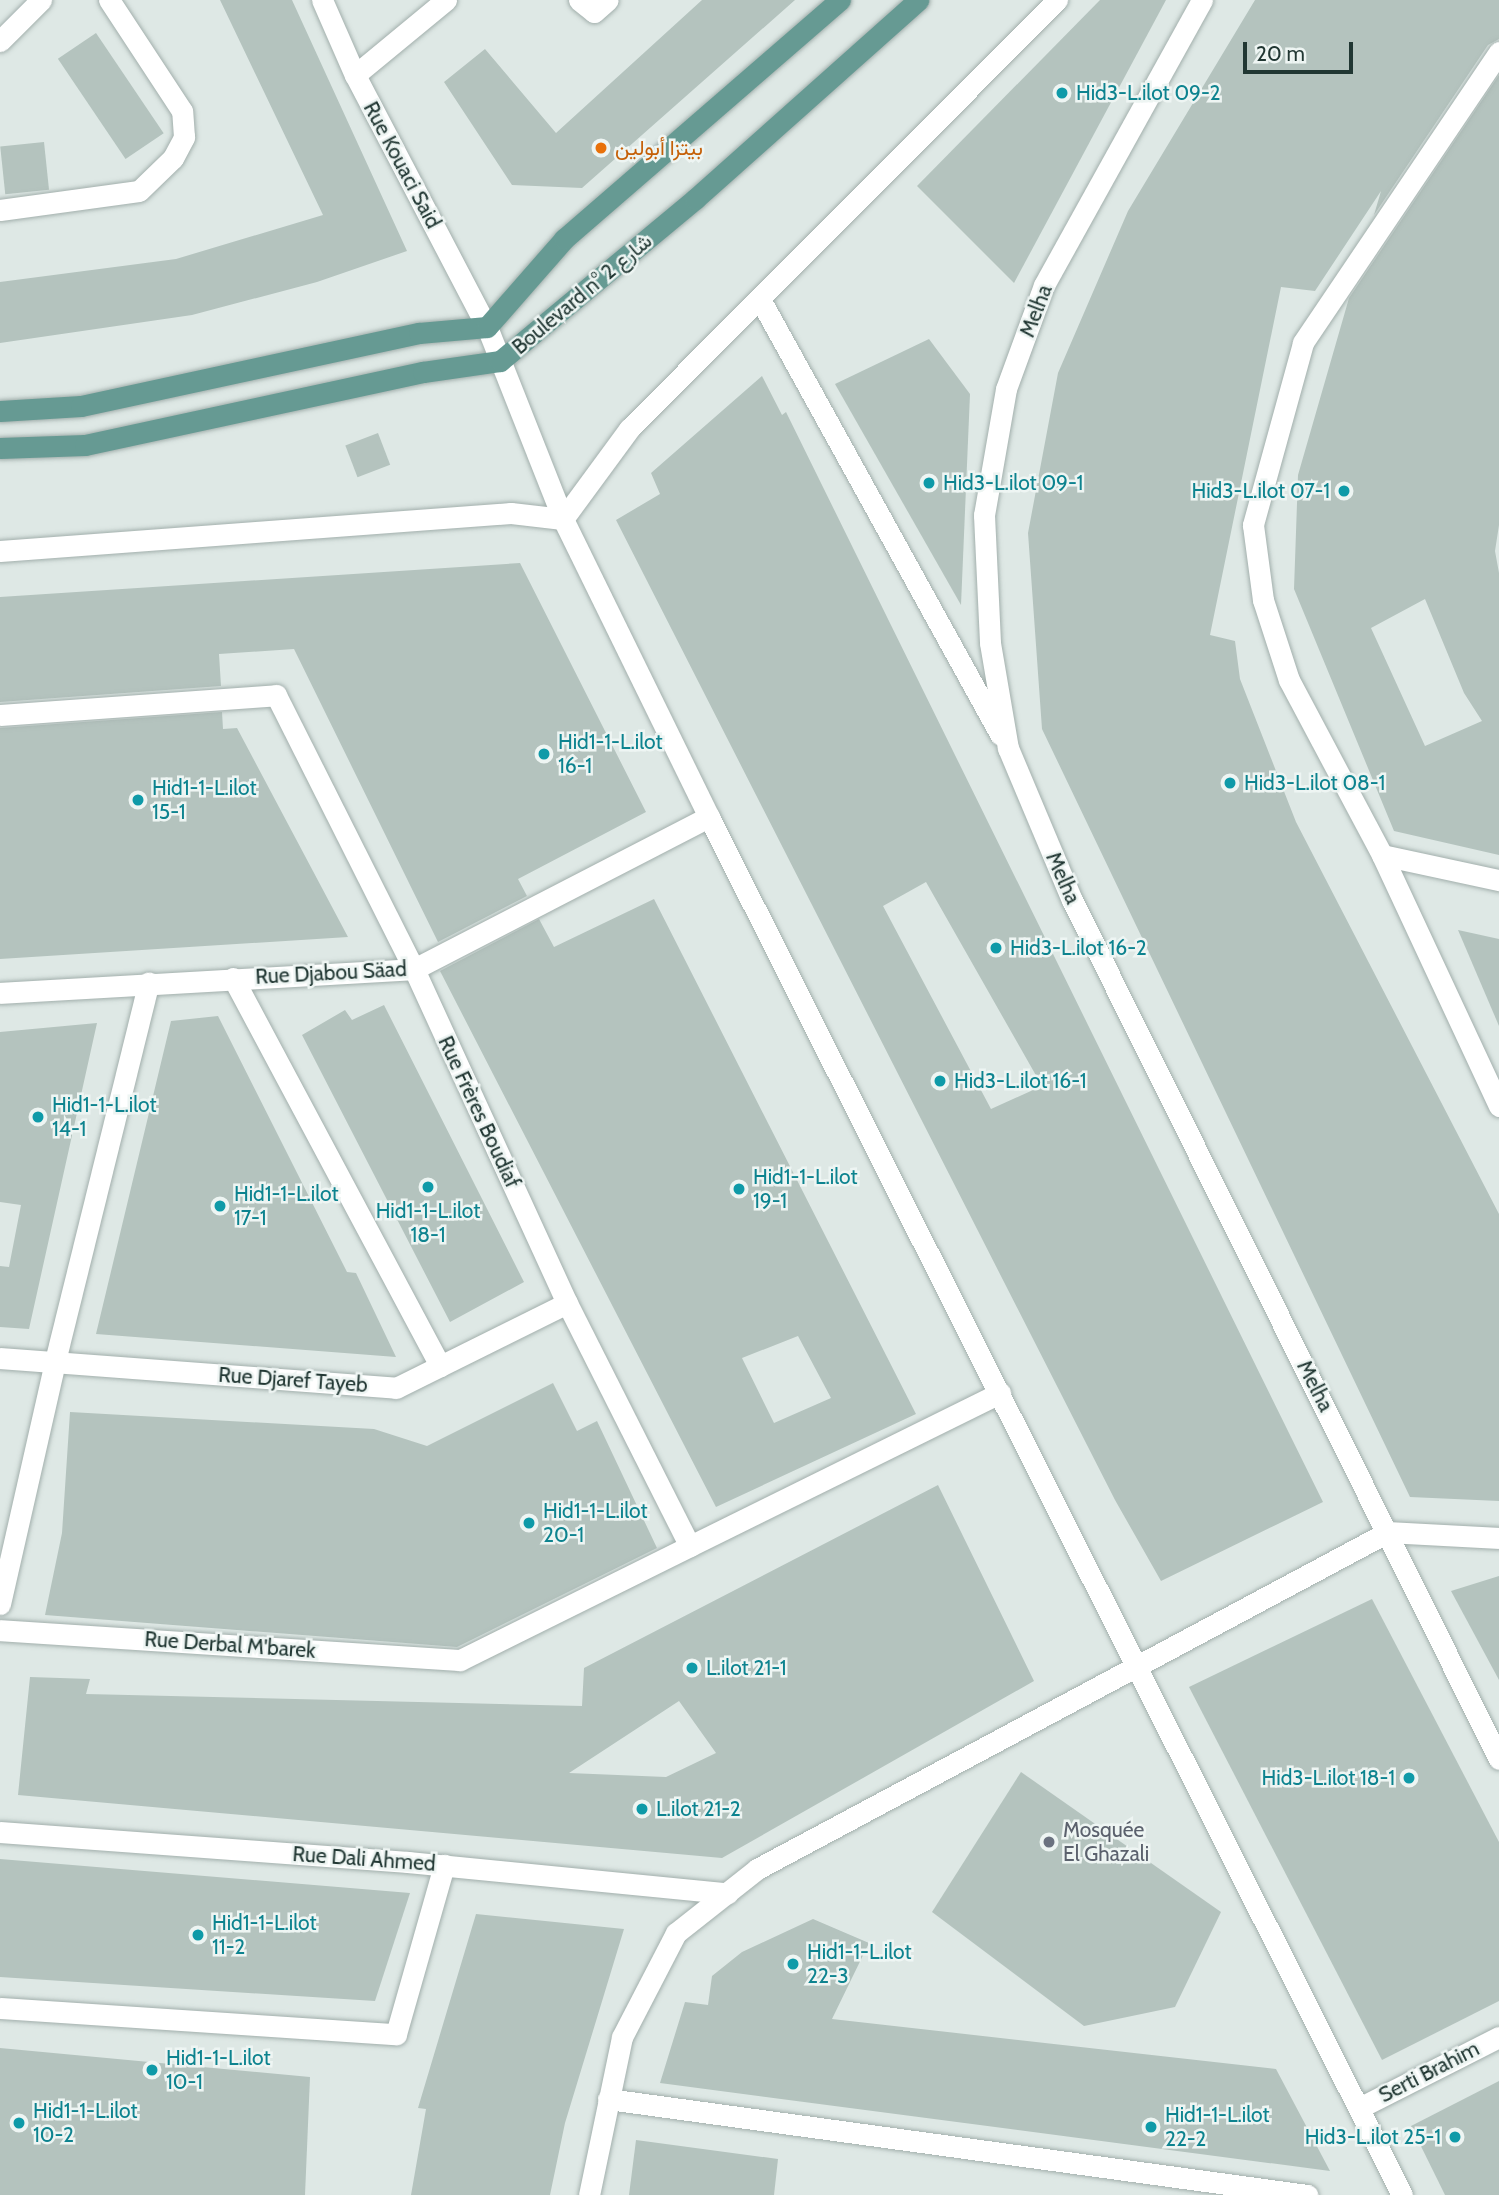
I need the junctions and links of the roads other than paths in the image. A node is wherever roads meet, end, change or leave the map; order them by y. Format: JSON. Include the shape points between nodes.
{"nodes":[{"id":1,"x":41,"y":0,"type":"edge"},
{"id":2,"x":109,"y":0,"type":"edge"},
{"id":3,"x":322,"y":0,"type":"edge"},
{"id":4,"x":446,"y":0,"type":"edge"},
{"id":5,"x":579,"y":0,"type":"edge"},
{"id":6,"x":608,"y":0,"type":"edge"},
{"id":7,"x":839,"y":0,"type":"edge"},
{"id":8,"x":918,"y":0,"type":"edge"},
{"id":9,"x":1057,"y":0,"type":"edge"},
{"id":10,"x":1202,"y":0,"type":"edge"},
{"id":11,"x":0,"y":41,"type":"edge"},
{"id":12,"x":1499,"y":52,"type":"edge"},
{"id":13,"x":355,"y":75,"type":"junction"},
{"id":14,"x":0,"y":210,"type":"edge"},
{"id":15,"x":761,"y":300,"type":"junction"},
{"id":16,"x":487,"y":327,"type":"junction"},
{"id":17,"x":500,"y":361,"type":"junction"},
{"id":18,"x":0,"y":411,"type":"edge"},
{"id":19,"x":0,"y":448,"type":"edge"},
{"id":20,"x":563,"y":519,"type":"junction"},
{"id":21,"x":0,"y":551,"type":"edge"},
{"id":22,"x":0,"y":715,"type":"edge"},
{"id":23,"x":1007,"y":748,"type":"junction"},
{"id":24,"x":709,"y":817,"type":"junction"},
{"id":25,"x":1382,"y":855,"type":"junction"},
{"id":26,"x":1499,"y":880,"type":"edge"},
{"id":27,"x":414,"y":969,"type":"junction"},
{"id":28,"x":233,"y":978,"type":"junction"},
{"id":29,"x":149,"y":982,"type":"junction"},
{"id":30,"x":0,"y":993,"type":"edge"},
{"id":31,"x":1499,"y":1107,"type":"edge"},
{"id":32,"x":567,"y":1303,"type":"junction"},
{"id":33,"x":0,"y":1357,"type":"edge"},
{"id":34,"x":55,"y":1361,"type":"junction"},
{"id":35,"x":440,"y":1366,"type":"junction"},
{"id":36,"x":1000,"y":1393,"type":"junction"},
{"id":37,"x":1388,"y":1532,"type":"junction"},
{"id":38,"x":1499,"y":1538,"type":"edge"},
{"id":39,"x":690,"y":1546,"type":"junction"},
{"id":40,"x":0,"y":1604,"type":"edge"},
{"id":41,"x":0,"y":1630,"type":"edge"},
{"id":42,"x":1137,"y":1664,"type":"junction"},
{"id":43,"x":1499,"y":1759,"type":"edge"},
{"id":44,"x":0,"y":1832,"type":"edge"},
{"id":45,"x":444,"y":1865,"type":"junction"},
{"id":46,"x":727,"y":1893,"type":"junction"},
{"id":47,"x":0,"y":2008,"type":"edge"},
{"id":48,"x":1499,"y":2037,"type":"edge"},
{"id":49,"x":608,"y":2099,"type":"junction"},
{"id":50,"x":1359,"y":2108,"type":"junction"},
{"id":51,"x":589,"y":2195,"type":"edge"},
{"id":52,"x":1307,"y":2195,"type":"edge"},
{"id":53,"x":1402,"y":2195,"type":"edge"}],
"edges":[{"from":1,"to":11,"type":"street"},
{"from":2,"to":14,"type":"street","via":[[182,111],[184,137],[173,158],[139,191]]},
{"from":3,"to":13,"type":"street","name":"Rue Kouaci Said"},
{"from":4,"to":13,"type":"street"},
{"from":5,"to":6,"type":"street","via":[[594,12]]},
{"from":7,"to":16,"type":"main road","name":"Boulevard n° شارع 2","via":[[564,240]]},
{"from":8,"to":17,"type":"main road","name":"Boulevard n° شارع 2","via":[[695,200]]},
{"from":9,"to":15,"type":"street"},
{"from":10,"to":23,"type":"street","name":"Melha","via":[[1044,285],[1006,389],[984,515],[989,643]]},
{"from":12,"to":25,"type":"street","via":[[1303,342],[1253,525],[1263,600],[1289,680]]},
{"from":13,"to":16,"type":"street","name":"Rue Kouaci Said"},
{"from":15,"to":20,"type":"street","via":[[629,429]]},
{"from":15,"to":23,"type":"street"},
{"from":16,"to":17,"type":"street","name":"Rue Kouaci Said"},
{"from":16,"to":18,"type":"main road","name":"Boulevard n° شارع 2","via":[[419,333],[81,406]]},
{"from":17,"to":19,"type":"main road","name":"Boulevard n° شارع 2","via":[[423,372],[85,445]]},
{"from":17,"to":20,"type":"street","name":"Rue Kouaci Said"},
{"from":20,"to":21,"type":"street","via":[[511,513]]},
{"from":20,"to":24,"type":"street","name":"Rue Kouaci Said"},
{"from":22,"to":27,"type":"street","name":"Rue Frères Boudiaf","via":[[276,695]]},
{"from":23,"to":37,"type":"street","name":"Melha","via":[[1072,900]]},
{"from":24,"to":27,"type":"street","name":"Rue Djabou Säad"},
{"from":24,"to":36,"type":"street","name":"Rue Kouaci Said"},
{"from":25,"to":26,"type":"street"},
{"from":25,"to":31,"type":"street"},
{"from":27,"to":28,"type":"street","name":"Rue Djabou Säad"},
{"from":27,"to":32,"type":"street","name":"Rue Frères Boudiaf"},
{"from":28,"to":29,"type":"street","name":"Rue Djabou Säad"},
{"from":28,"to":35,"type":"street"},
{"from":29,"to":30,"type":"street","name":"Rue Djabou Säad"},
{"from":29,"to":34,"type":"street"},
{"from":32,"to":35,"type":"street","name":"Rue Djaref Tayeb"},
{"from":32,"to":39,"type":"street","name":"Rue Frères Boudiaf"},
{"from":33,"to":34,"type":"street","name":"Rue Djaref Tayeb"},
{"from":34,"to":35,"type":"street","name":"Rue Djaref Tayeb","via":[[396,1388]]},
{"from":34,"to":40,"type":"street"},
{"from":36,"to":39,"type":"street"},
{"from":36,"to":42,"type":"street","name":"Rue Kouaci Said"},
{"from":37,"to":38,"type":"street"},
{"from":37,"to":42,"type":"street"},
{"from":37,"to":43,"type":"street","name":"Melha"},
{"from":39,"to":41,"type":"street","name":"Rue Derbal M'barek","via":[[460,1660]]},
{"from":42,"to":46,"type":"street","via":[[768,1863]]},
{"from":42,"to":50,"type":"street","name":"Rue Kouaci Said"},
{"from":44,"to":45,"type":"street","name":"Rue Dali Ahmed"},
{"from":45,"to":46,"type":"street","name":"Rue Dali Ahmed"},
{"from":45,"to":47,"type":"street","via":[[396,2034]]},
{"from":46,"to":49,"type":"street","via":[[676,1933],[622,2037]]},
{"from":48,"to":50,"type":"street","name":"Serti Brahim"},
{"from":49,"to":51,"type":"street"},
{"from":49,"to":52,"type":"street"},
{"from":50,"to":53,"type":"street","name":"Rue Kouaci Said"}]}
